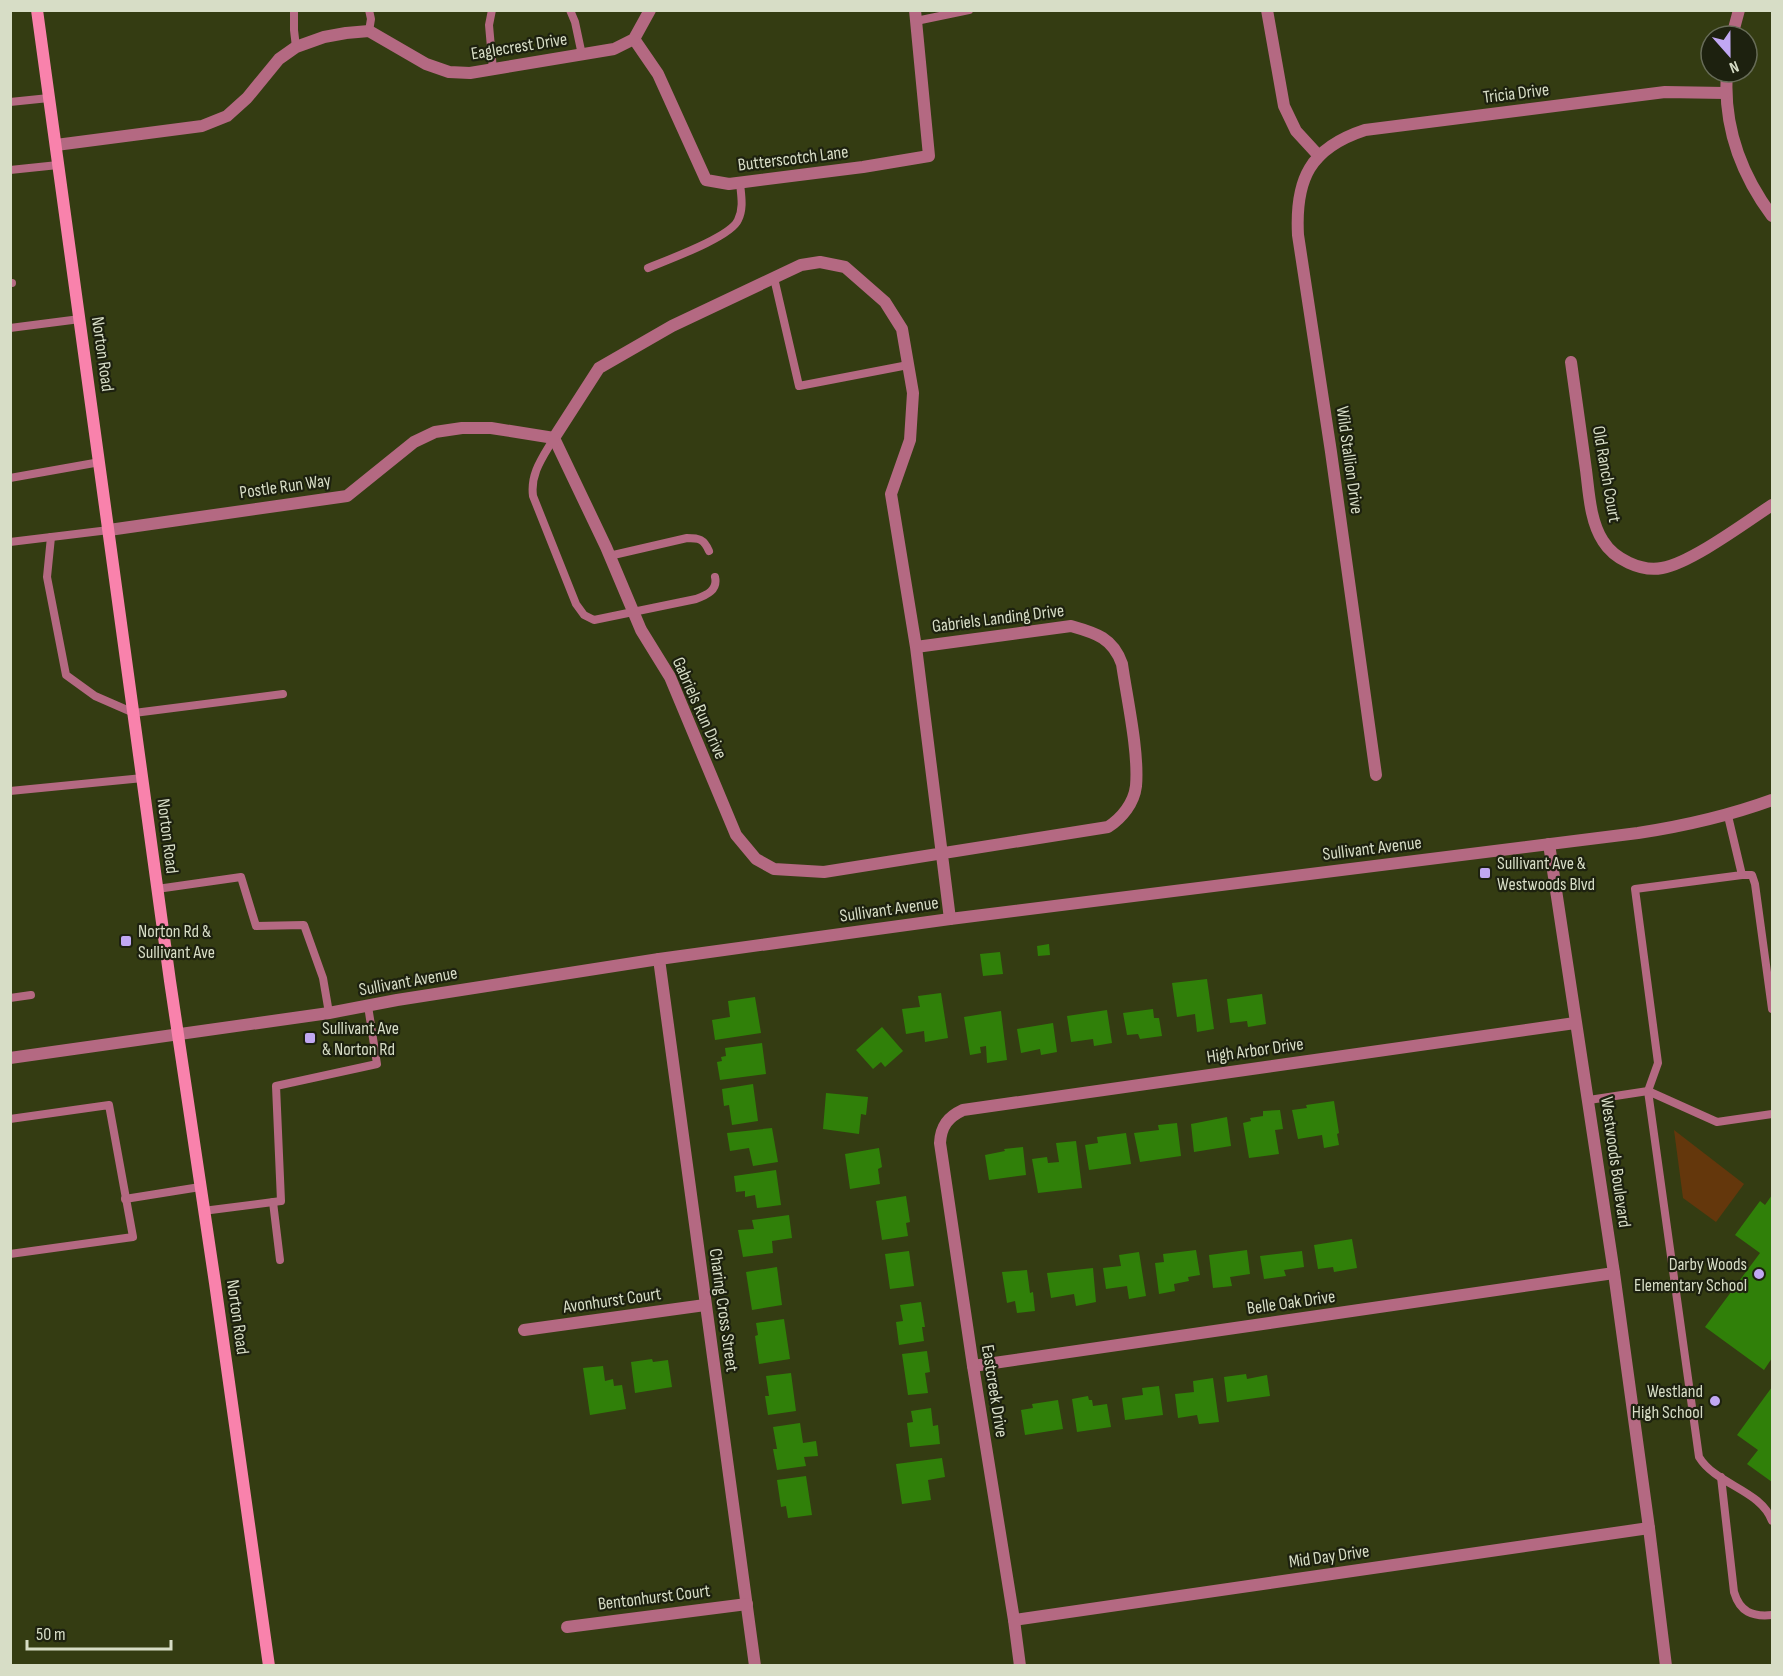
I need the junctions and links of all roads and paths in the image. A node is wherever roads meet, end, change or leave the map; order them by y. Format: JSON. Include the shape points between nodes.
{"nodes":[{"id":1,"x":38,"y":10,"type":"edge"},
{"id":2,"x":294,"y":10,"type":"edge"},
{"id":3,"x":369,"y":10,"type":"edge"},
{"id":4,"x":492,"y":10,"type":"edge"},
{"id":5,"x":570,"y":10,"type":"edge"},
{"id":6,"x":650,"y":10,"type":"edge"},
{"id":7,"x":969,"y":10,"type":"edge"},
{"id":8,"x":1267,"y":10,"type":"edge"},
{"id":9,"x":916,"y":16,"type":"edge"},
{"id":10,"x":369,"y":31,"type":"junction"},
{"id":11,"x":633,"y":39,"type":"junction"},
{"id":12,"x":296,"y":47,"type":"junction"},
{"id":13,"x":582,"y":55,"type":"junction"},
{"id":14,"x":493,"y":70,"type":"junction"},
{"id":15,"x":1726,"y":84,"type":"edge"},
{"id":16,"x":1725,"y":93,"type":"junction"},
{"id":17,"x":49,"y":98,"type":"junction"},
{"id":18,"x":10,"y":102,"type":"edge"},
{"id":19,"x":56,"y":145,"type":"junction"},
{"id":20,"x":1319,"y":156,"type":"junction"},
{"id":21,"x":58,"y":165,"type":"junction"},
{"id":22,"x":10,"y":170,"type":"edge"},
{"id":23,"x":740,"y":183,"type":"junction"},
{"id":24,"x":1773,"y":216,"type":"edge"},
{"id":25,"x":648,"y":268,"type":"dead end"},
{"id":26,"x":774,"y":278,"type":"junction"},
{"id":27,"x":80,"y":319,"type":"junction"},
{"id":28,"x":10,"y":328,"type":"edge"},
{"id":29,"x":1570,"y":362,"type":"dead end"},
{"id":30,"x":908,"y":365,"type":"junction"},
{"id":31,"x":554,"y":438,"type":"junction"},
{"id":32,"x":100,"y":462,"type":"junction"},
{"id":33,"x":10,"y":478,"type":"edge"},
{"id":34,"x":1773,"y":505,"type":"edge"},
{"id":35,"x":109,"y":530,"type":"junction"},
{"id":36,"x":51,"y":537,"type":"junction"},
{"id":37,"x":10,"y":542,"type":"edge"},
{"id":38,"x":709,"y":551,"type":"dead end"},
{"id":39,"x":609,"y":556,"type":"junction"},
{"id":40,"x":715,"y":577,"type":"dead end"},
{"id":41,"x":633,"y":611,"type":"junction"},
{"id":42,"x":916,"y":647,"type":"junction"},
{"id":43,"x":283,"y":694,"type":"dead end"},
{"id":44,"x":134,"y":713,"type":"junction"},
{"id":45,"x":1376,"y":775,"type":"dead end"},
{"id":46,"x":143,"y":778,"type":"junction"},
{"id":47,"x":10,"y":791,"type":"edge"},
{"id":48,"x":1773,"y":800,"type":"edge"},
{"id":49,"x":1728,"y":816,"type":"junction"},
{"id":50,"x":1550,"y":844,"type":"junction"},
{"id":51,"x":942,"y":853,"type":"junction"},
{"id":52,"x":1742,"y":875,"type":"junction"},
{"id":53,"x":157,"y":889,"type":"junction"},
{"id":54,"x":950,"y":919,"type":"junction"},
{"id":55,"x":659,"y":959,"type":"junction"},
{"id":56,"x":31,"y":995,"type":"dead end"},
{"id":57,"x":10,"y":998,"type":"edge"},
{"id":58,"x":368,"y":1006,"type":"junction"},
{"id":59,"x":1773,"y":1009,"type":"edge"},
{"id":60,"x":329,"y":1013,"type":"junction"},
{"id":61,"x":1575,"y":1023,"type":"junction"},
{"id":62,"x":178,"y":1035,"type":"junction"},
{"id":63,"x":10,"y":1058,"type":"edge"},
{"id":64,"x":1648,"y":1091,"type":"junction"},
{"id":65,"x":1589,"y":1100,"type":"junction"},
{"id":66,"x":1773,"y":1114,"type":"edge"},
{"id":67,"x":10,"y":1119,"type":"edge"},
{"id":68,"x":945,"y":1123,"type":"joint"},
{"id":69,"x":200,"y":1187,"type":"junction"},
{"id":70,"x":125,"y":1199,"type":"junction"},
{"id":71,"x":273,"y":1202,"type":"junction"},
{"id":72,"x":203,"y":1211,"type":"junction"},
{"id":73,"x":10,"y":1254,"type":"edge"},
{"id":74,"x":280,"y":1260,"type":"dead end"},
{"id":75,"x":1614,"y":1273,"type":"junction"},
{"id":76,"x":705,"y":1305,"type":"junction"},
{"id":77,"x":524,"y":1330,"type":"dead end"},
{"id":78,"x":972,"y":1366,"type":"junction"},
{"id":79,"x":1721,"y":1478,"type":"junction"},
{"id":80,"x":1772,"y":1520,"type":"edge"},
{"id":81,"x":1649,"y":1528,"type":"junction"},
{"id":82,"x":747,"y":1604,"type":"junction"},
{"id":83,"x":1773,"y":1615,"type":"edge"},
{"id":84,"x":1014,"y":1620,"type":"junction"},
{"id":85,"x":567,"y":1627,"type":"dead end"},
{"id":86,"x":269,"y":1665,"type":"edge"},
{"id":87,"x":755,"y":1665,"type":"edge"},
{"id":88,"x":1020,"y":1665,"type":"edge"},
{"id":89,"x":1666,"y":1665,"type":"edge"}],
"edges":[{"from":1,"to":17,"type":"main road","name":"Norton Road"},
{"from":2,"to":12,"type":"lane"},
{"from":3,"to":10,"type":"lane"},
{"from":4,"to":14,"type":"lane","via":[[489,25]]},
{"from":5,"to":13,"type":"lane"},
{"from":6,"to":11,"type":"street"},
{"from":7,"to":9,"type":"lane"},
{"from":8,"to":20,"type":"street","via":[[1284,106],[1296,131]]},
{"from":9,"to":23,"type":"street","name":"Butterscotch Lane","via":[[929,156]]},
{"from":10,"to":12,"type":"street","via":[[324,37]]},
{"from":10,"to":14,"type":"street","name":"Eaglecrest Drive","via":[[426,64],[448,72]]},
{"from":11,"to":13,"type":"street","name":"Eaglecrest Drive","via":[[614,49]]},
{"from":11,"to":23,"type":"street","name":"Butterscotch Lane","via":[[657,74],[706,180]]},
{"from":12,"to":19,"type":"street","via":[[279,59],[227,116],[202,126]]},
{"from":13,"to":14,"type":"street","name":"Eaglecrest Drive"},
{"from":15,"to":16,"type":"street"},
{"from":16,"to":20,"type":"street","name":"Tricia Drive","via":[[1665,92],[1365,130],[1347,136]]},
{"from":16,"to":24,"type":"street","via":[[1727,117],[1743,170]]},
{"from":17,"to":18,"type":"lane"},
{"from":17,"to":19,"type":"main road","name":"Norton Road"},
{"from":19,"to":21,"type":"main road","name":"Norton Road"},
{"from":20,"to":45,"type":"street","name":"Wild Stallion Drive","via":[[1302,185],[1296,208],[1298,235]]},
{"from":21,"to":22,"type":"lane"},
{"from":21,"to":27,"type":"main road","name":"Norton Road"},
{"from":23,"to":25,"type":"lane","via":[[742,205],[733,228]]},
{"from":26,"to":30,"type":"street","name":"Gabriels Landing Drive","via":[[801,265],[820,262],[845,267],[885,302],[902,329]]},
{"from":26,"to":30,"type":"lane","via":[[800,386]]},
{"from":26,"to":31,"type":"street","via":[[672,326],[599,369]]},
{"from":27,"to":28,"type":"lane"},
{"from":27,"to":32,"type":"main road","name":"Norton Road"},
{"from":29,"to":34,"type":"street","name":"Old Ranch Court","via":[[1592,509],[1603,541],[1614,554],[1645,568],[1663,568],[1694,555]]},
{"from":30,"to":42,"type":"street","name":"Gabriels Landing Drive","via":[[913,393],[910,440],[891,494]]},
{"from":31,"to":35,"type":"street","name":"Postle Run Way","via":[[491,428],[435,432],[414,442],[347,496]]},
{"from":31,"to":39,"type":"street","name":"Gabriels Run Drive"},
{"from":31,"to":41,"type":"lane","via":[[536,469],[533,496],[576,604],[594,620]]},
{"from":32,"to":33,"type":"lane"},
{"from":32,"to":35,"type":"main road","name":"Norton Road"},
{"from":35,"to":36,"type":"lane"},
{"from":35,"to":44,"type":"main road","name":"Norton Road"},
{"from":36,"to":37,"type":"lane"},
{"from":36,"to":44,"type":"lane","via":[[46,576],[66,675],[95,696]]},
{"from":38,"to":39,"type":"lane","via":[[699,538],[687,538]]},
{"from":39,"to":41,"type":"street","name":"Gabriels Run Drive"},
{"from":40,"to":41,"type":"lane","via":[[714,589],[706,595]]},
{"from":41,"to":51,"type":"street","name":"Gabriels Run Drive","via":[[670,677],[736,835],[756,859],[774,869],[824,872]]},
{"from":42,"to":51,"type":"street","name":"Gabriels Landing Drive"},
{"from":42,"to":51,"type":"street","name":"Gabriels Landing Drive","via":[[1071,626],[1091,631],[1117,650],[1122,664],[1135,758],[1136,787],[1129,807],[1108,827]]},
{"from":43,"to":44,"type":"lane"},
{"from":44,"to":46,"type":"main road","name":"Norton Road"},
{"from":46,"to":47,"type":"lane"},
{"from":46,"to":53,"type":"main road","name":"Norton Road"},
{"from":48,"to":49,"type":"street","name":"Sullivant Avenue"},
{"from":49,"to":50,"type":"street","name":"Sullivant Avenue"},
{"from":49,"to":52,"type":"lane"},
{"from":50,"to":54,"type":"street","name":"Sullivant Avenue"},
{"from":50,"to":61,"type":"street","name":"Westwoods Boulevard"},
{"from":51,"to":54,"type":"street","name":"Gabriels Landing Drive"},
{"from":52,"to":59,"type":"lane","via":[[1752,876],[1755,884]]},
{"from":52,"to":64,"type":"lane","via":[[1635,890],[1658,1063]]},
{"from":53,"to":60,"type":"lane","via":[[242,877],[256,926],[304,925],[323,978]]},
{"from":53,"to":62,"type":"main road","name":"Norton Road"},
{"from":54,"to":55,"type":"street","name":"Sullivant Avenue"},
{"from":55,"to":58,"type":"street","name":"Sullivant Avenue"},
{"from":55,"to":76,"type":"street","name":"Charing Cross Street"},
{"from":56,"to":57,"type":"lane"},
{"from":58,"to":60,"type":"street","name":"Sullivant Avenue"},
{"from":58,"to":71,"type":"lane","via":[[377,1064],[276,1086],[281,1201]]},
{"from":60,"to":62,"type":"street","name":"Sullivant Avenue"},
{"from":61,"to":65,"type":"street","name":"Westwoods Boulevard"},
{"from":61,"to":68,"type":"street","name":"High Arbor Drive","via":[[963,1110]]},
{"from":62,"to":63,"type":"street","name":"Sullivant Avenue"},
{"from":62,"to":69,"type":"main road","name":"Norton Road"},
{"from":64,"to":65,"type":"lane"},
{"from":64,"to":66,"type":"lane","via":[[1717,1122]]},
{"from":64,"to":79,"type":"lane","via":[[1699,1457]]},
{"from":65,"to":75,"type":"street","name":"Westwoods Boulevard"},
{"from":67,"to":70,"type":"lane","via":[[109,1105]]},
{"from":68,"to":78,"type":"street","name":"Eastcreek Drive","via":[[940,1143]]},
{"from":69,"to":70,"type":"lane"},
{"from":69,"to":72,"type":"main road","name":"Norton Road"},
{"from":70,"to":73,"type":"lane","via":[[133,1237]]},
{"from":71,"to":72,"type":"lane"},
{"from":71,"to":74,"type":"lane"},
{"from":72,"to":86,"type":"main road","name":"Norton Road"},
{"from":75,"to":78,"type":"street","name":"Belle Oak Drive"},
{"from":75,"to":81,"type":"street","name":"Westwoods Boulevard"},
{"from":76,"to":77,"type":"street","name":"Avonhurst Court"},
{"from":76,"to":82,"type":"street","name":"Charing Cross Street"},
{"from":78,"to":84,"type":"street","name":"Eastcreek Drive"},
{"from":79,"to":80,"type":"lane","via":[[1760,1503]]},
{"from":79,"to":83,"type":"lane","via":[[1738,1605],[1749,1613]]},
{"from":81,"to":84,"type":"street","name":"Mid Day Drive"},
{"from":81,"to":89,"type":"street","name":"Westwoods Boulevard"},
{"from":82,"to":85,"type":"street","name":"Bentonhurst Court"},
{"from":82,"to":87,"type":"street","name":"Charing Cross Street"},
{"from":84,"to":88,"type":"street","name":"Eastcreek Drive"}]}
